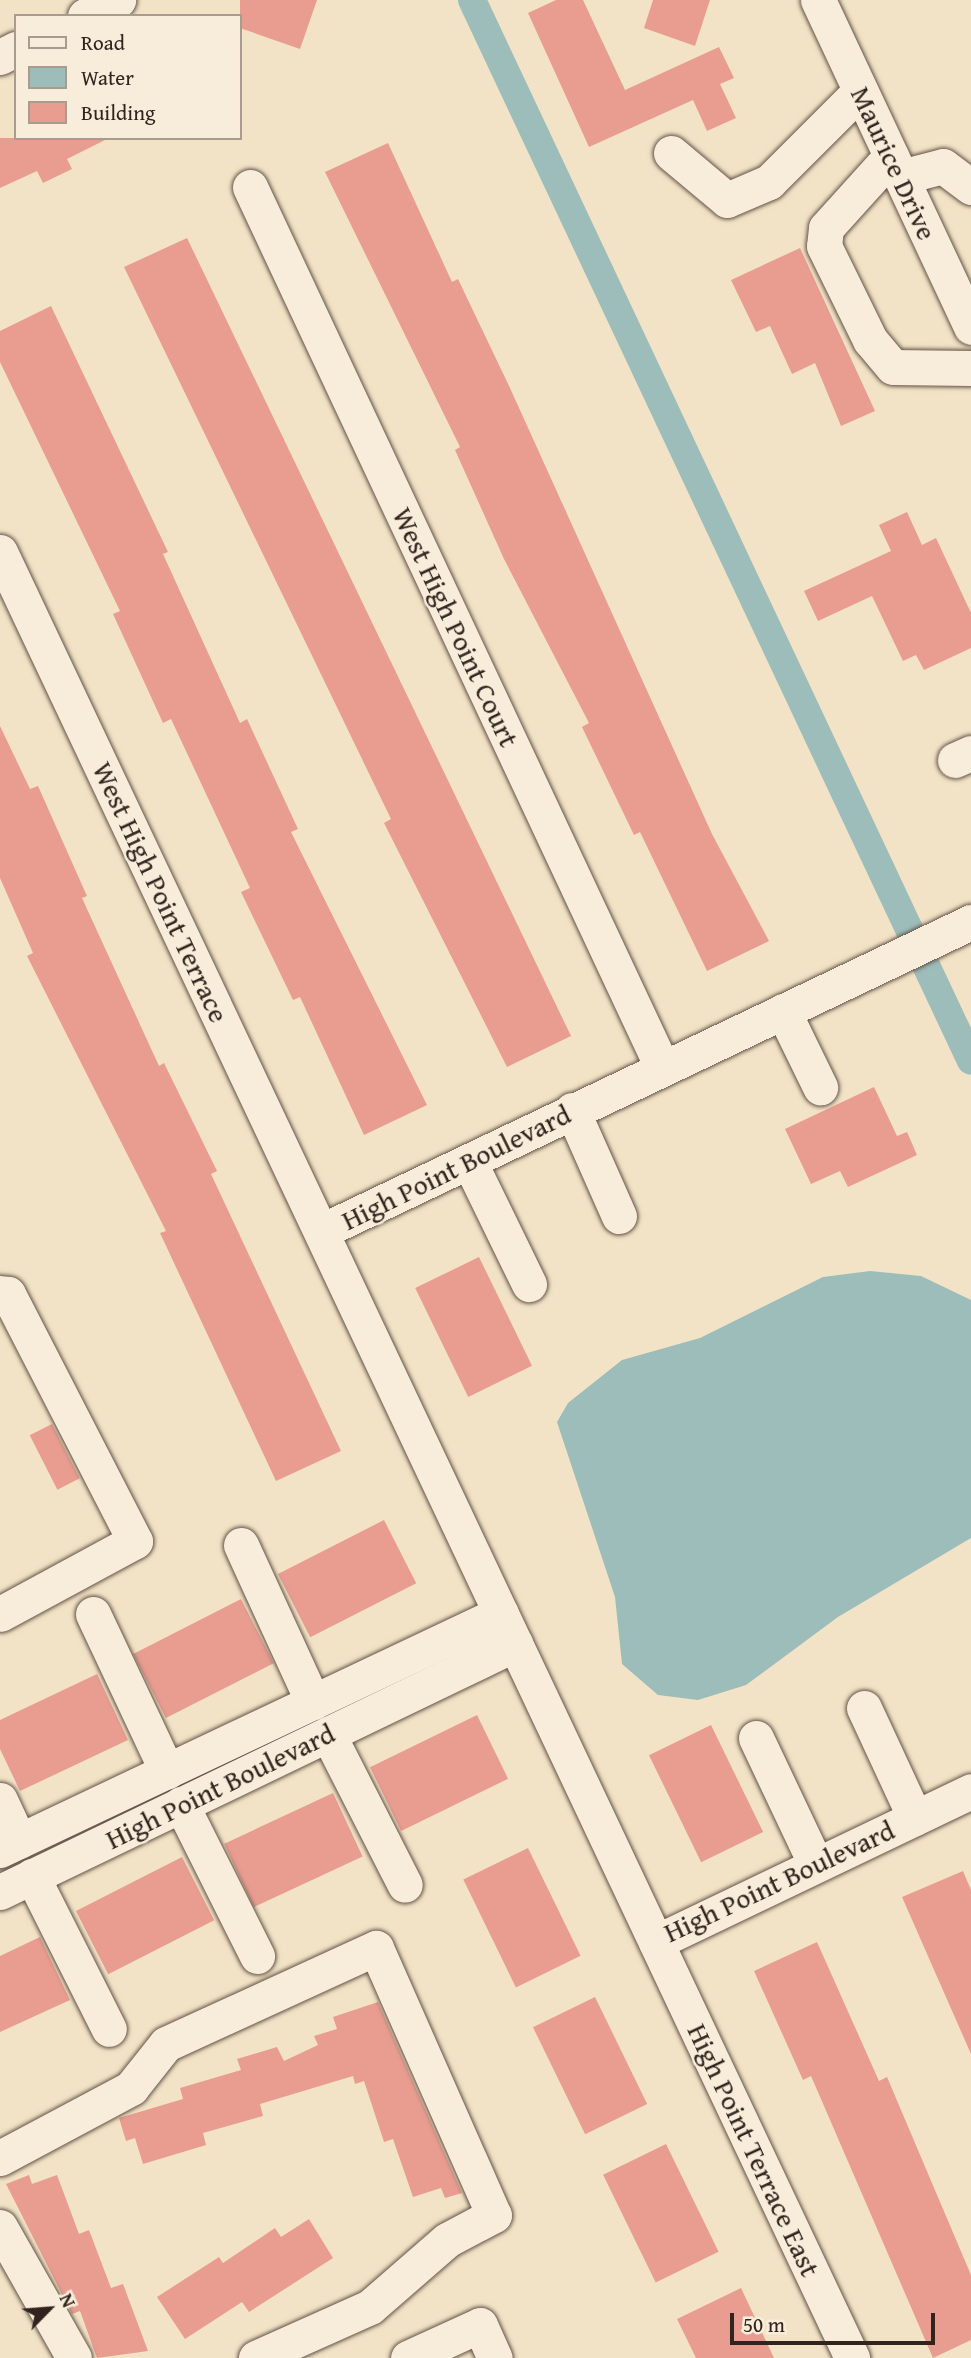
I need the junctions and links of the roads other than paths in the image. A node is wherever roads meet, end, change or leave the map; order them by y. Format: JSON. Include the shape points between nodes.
{"nodes":[{"id":1,"x":118,"y":0,"type":"edge"},
{"id":2,"x":818,"y":0,"type":"edge"},
{"id":3,"x":89,"y":14,"type":"edge"},
{"id":4,"x":860,"y":91,"type":"junction"},
{"id":5,"x":671,"y":153,"type":"dead end"},
{"id":6,"x":957,"y":162,"type":"edge"},
{"id":7,"x":896,"y":166,"type":"junction"},
{"id":8,"x":250,"y":187,"type":"dead end"},
{"id":9,"x":971,"y":187,"type":"edge"},
{"id":10,"x":971,"y":327,"type":"edge"},
{"id":11,"x":971,"y":368,"type":"edge"},
{"id":12,"x":0,"y":552,"type":"edge"},
{"id":13,"x":957,"y":929,"type":"edge"},
{"id":14,"x":783,"y":1011,"type":"junction"},
{"id":15,"x":662,"y":1067,"type":"junction"},
{"id":16,"x":820,"y":1087,"type":"dead end"},
{"id":17,"x":572,"y":1110,"type":"junction"},
{"id":18,"x":469,"y":1161,"type":"junction"},
{"id":19,"x":618,"y":1216,"type":"dead end"},
{"id":20,"x":322,"y":1231,"type":"junction"},
{"id":21,"x":529,"y":1284,"type":"dead end"},
{"id":22,"x":0,"y":1293,"type":"edge"},
{"id":23,"x":242,"y":1545,"type":"dead end"},
{"id":24,"x":0,"y":1614,"type":"edge"},
{"id":25,"x":93,"y":1614,"type":"dead end"},
{"id":26,"x":508,"y":1629,"type":"junction"},
{"id":27,"x":313,"y":1702,"type":"junction"},
{"id":28,"x":864,"y":1708,"type":"dead end"},
{"id":29,"x":328,"y":1734,"type":"junction"},
{"id":30,"x":756,"y":1738,"type":"dead end"},
{"id":31,"x":167,"y":1771,"type":"junction"},
{"id":32,"x":971,"y":1791,"type":"edge"},
{"id":33,"x":0,"y":1800,"type":"edge"},
{"id":34,"x":181,"y":1804,"type":"junction"},
{"id":35,"x":915,"y":1818,"type":"junction"},
{"id":36,"x":10,"y":1846,"type":"edge"},
{"id":37,"x":816,"y":1865,"type":"junction"},
{"id":38,"x":32,"y":1876,"type":"junction"},
{"id":39,"x":405,"y":1885,"type":"dead end"},
{"id":40,"x":0,"y":1892,"type":"edge"},
{"id":41,"x":656,"y":1942,"type":"junction"},
{"id":42,"x":257,"y":1956,"type":"dead end"},
{"id":43,"x":109,"y":2029,"type":"dead end"},
{"id":44,"x":0,"y":2158,"type":"edge"},
{"id":45,"x":0,"y":2227,"type":"edge"},
{"id":46,"x":74,"y":2358,"type":"edge"},
{"id":47,"x":256,"y":2358,"type":"edge"},
{"id":48,"x":408,"y":2358,"type":"edge"},
{"id":49,"x":495,"y":2358,"type":"edge"},
{"id":50,"x":852,"y":2358,"type":"edge"}],
"edges":[{"from":1,"to":3,"type":"street"},
{"from":2,"to":4,"type":"street","name":"Maurice Drive"},
{"from":4,"to":5,"type":"street","via":[[769,182],[727,200]]},
{"from":4,"to":7,"type":"street","name":"Maurice Drive"},
{"from":6,"to":7,"type":"street"},
{"from":6,"to":9,"type":"street"},
{"from":7,"to":10,"type":"street","name":"Maurice Drive"},
{"from":7,"to":11,"type":"street","via":[[825,228],[824,246],[870,340],[893,366]]},
{"from":8,"to":15,"type":"street","name":"West High Point Court"},
{"from":12,"to":20,"type":"street","name":"West High Point Terrace"},
{"from":13,"to":14,"type":"street","name":"High Point Boulevard"},
{"from":14,"to":15,"type":"street","name":"High Point Boulevard"},
{"from":14,"to":16,"type":"street"},
{"from":15,"to":17,"type":"street","name":"High Point Boulevard"},
{"from":17,"to":18,"type":"street","name":"High Point Boulevard"},
{"from":17,"to":19,"type":"street"},
{"from":18,"to":20,"type":"street","name":"High Point Boulevard"},
{"from":18,"to":21,"type":"street"},
{"from":20,"to":26,"type":"street","name":"High Point Boulevard"},
{"from":22,"to":24,"type":"street","via":[[8,1294],[135,1541]]},
{"from":23,"to":27,"type":"street"},
{"from":25,"to":31,"type":"street"},
{"from":26,"to":27,"type":"street","name":"High Point Boulevard"},
{"from":26,"to":29,"type":"street","name":"High Point Boulevard"},
{"from":26,"to":41,"type":"street","name":"High Point Boulevard"},
{"from":27,"to":31,"type":"street","name":"High Point Boulevard"},
{"from":28,"to":35,"type":"street"},
{"from":29,"to":34,"type":"street","name":"High Point Boulevard"},
{"from":29,"to":39,"type":"street"},
{"from":30,"to":37,"type":"street"},
{"from":31,"to":36,"type":"street","name":"High Point Boulevard"},
{"from":32,"to":35,"type":"street","name":"High Point Boulevard"},
{"from":33,"to":36,"type":"street"},
{"from":34,"to":38,"type":"street","name":"High Point Boulevard"},
{"from":34,"to":42,"type":"street"},
{"from":35,"to":37,"type":"street","name":"High Point Boulevard"},
{"from":37,"to":41,"type":"street","name":"High Point Boulevard"},
{"from":38,"to":40,"type":"street","name":"High Point Boulevard"},
{"from":38,"to":43,"type":"street"},
{"from":41,"to":50,"type":"street","name":"High Point Terrace East"},
{"from":44,"to":47,"type":"street","via":[[131,2088],[166,2044],[376,1948],[494,2215],[447,2240],[370,2307]]},
{"from":45,"to":46,"type":"street"},
{"from":48,"to":49,"type":"street","via":[[480,2325]]}]}
